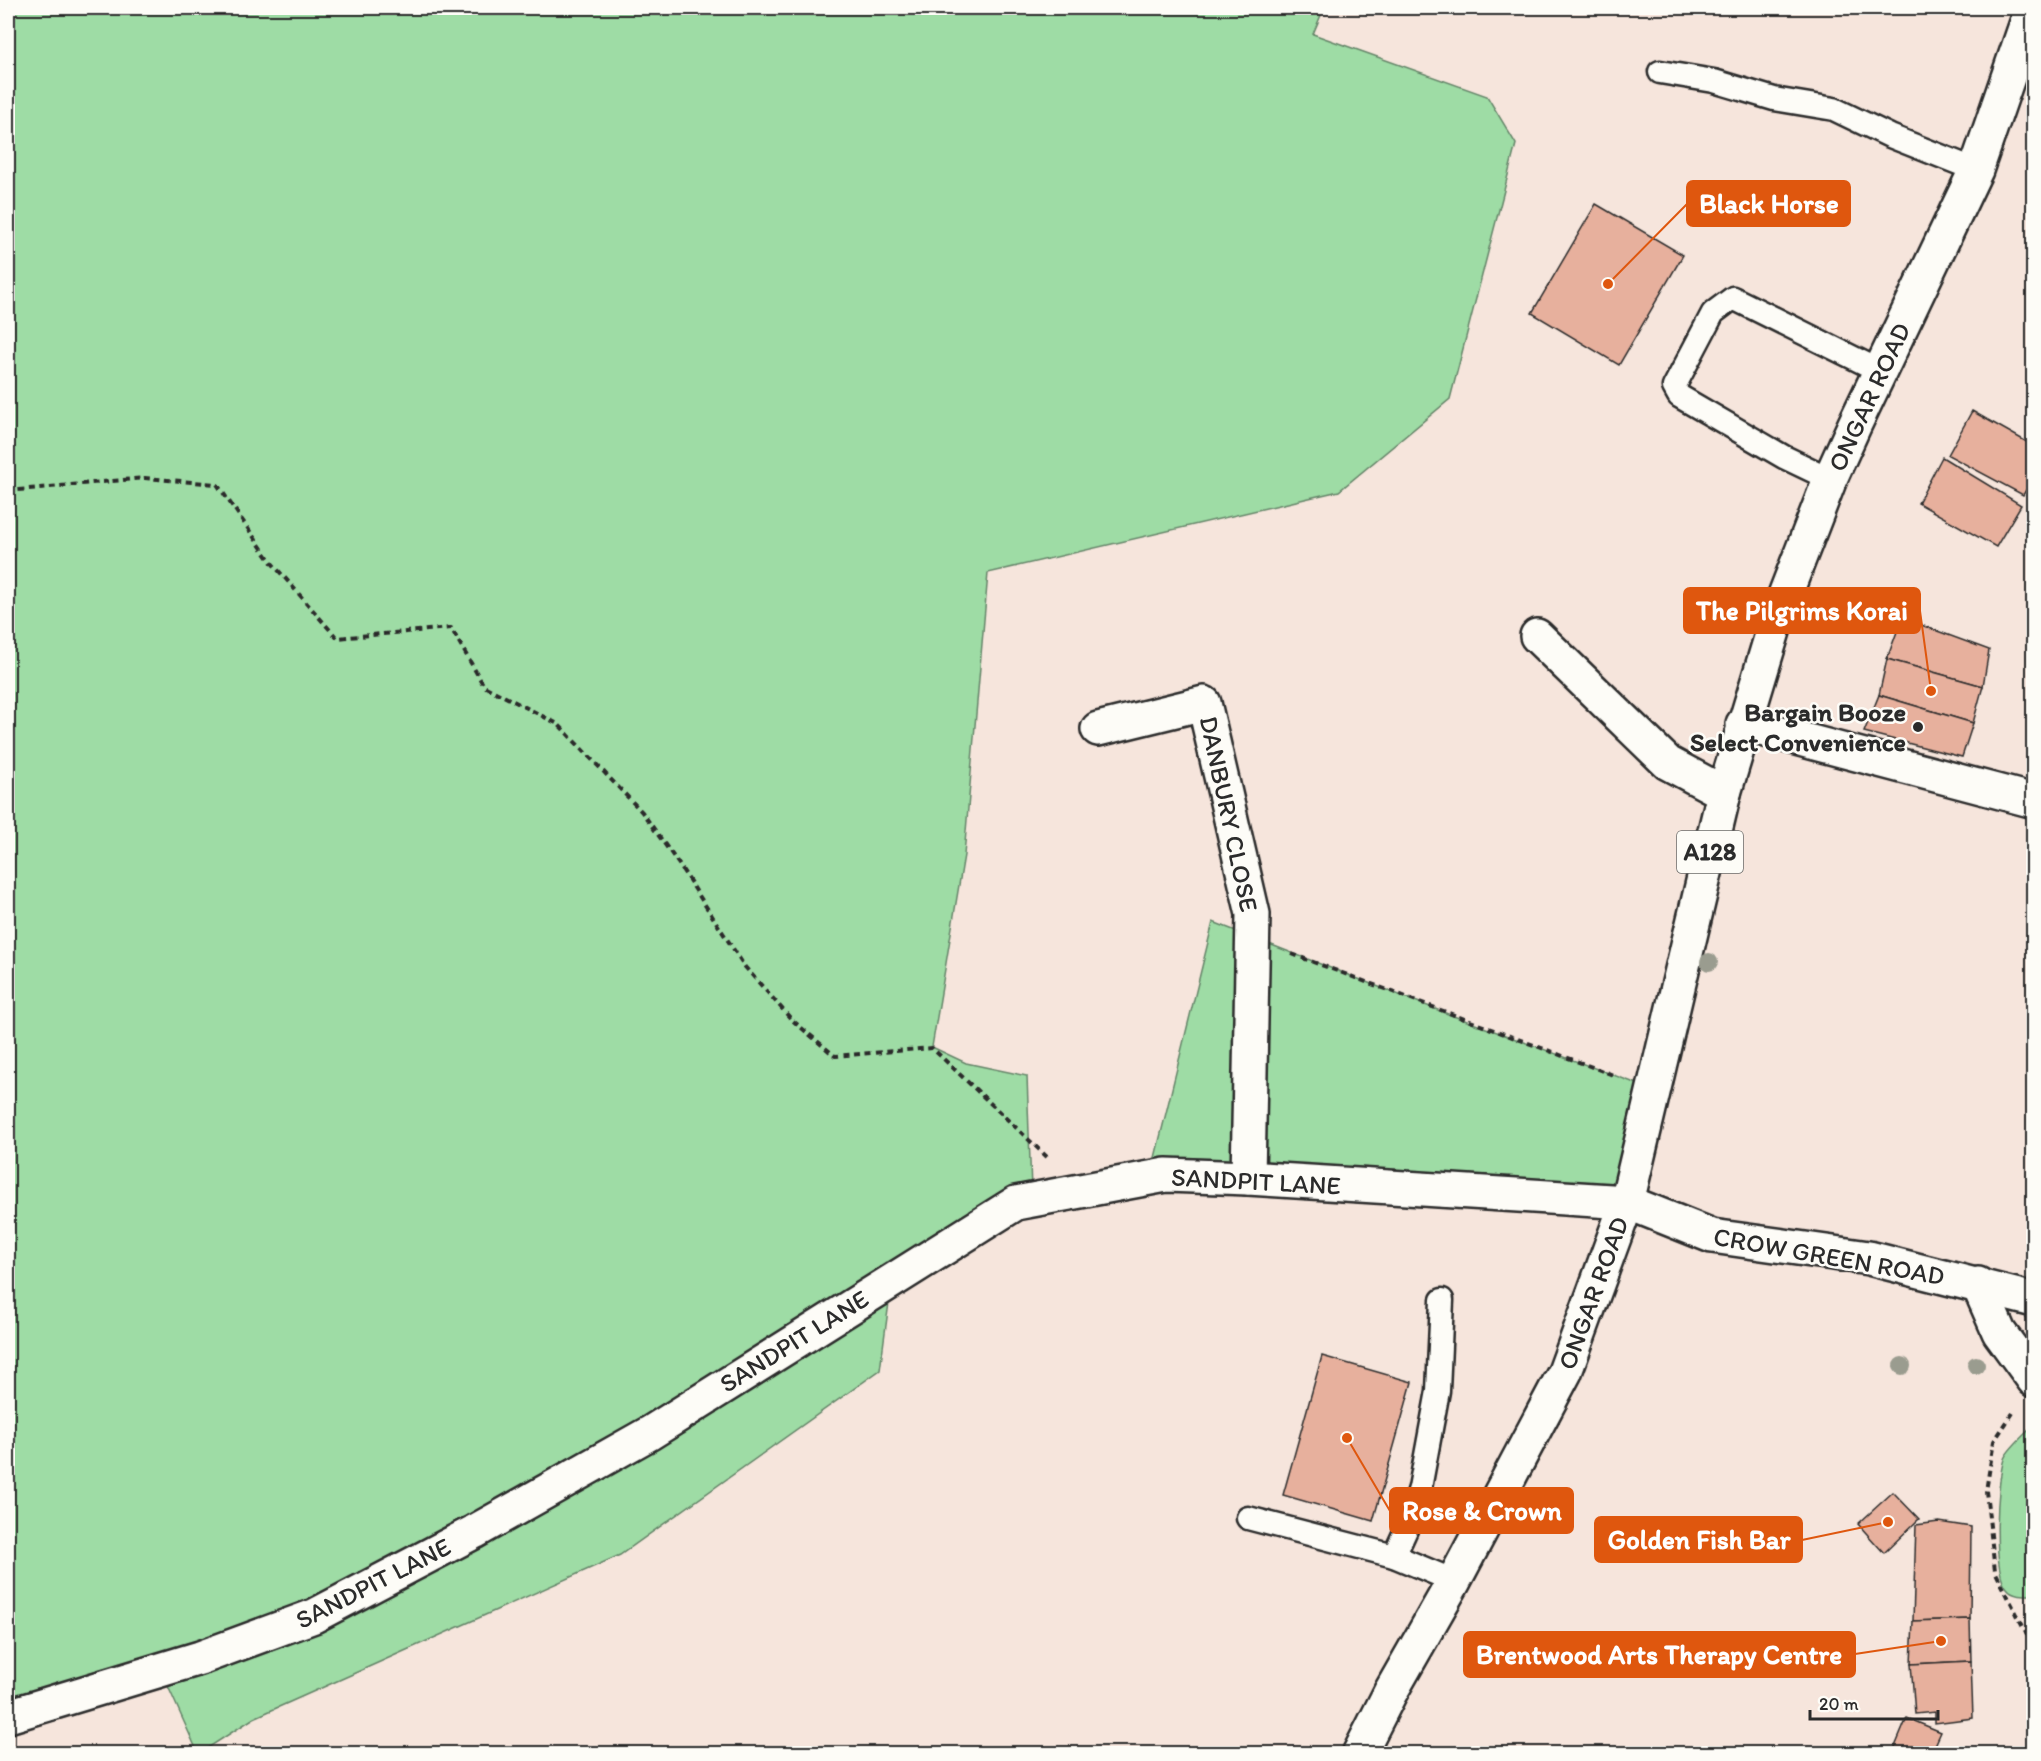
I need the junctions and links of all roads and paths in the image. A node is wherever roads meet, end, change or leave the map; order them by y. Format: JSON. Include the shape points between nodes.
{"nodes":[{"id":1,"x":2032,"y":8,"type":"edge"},
{"id":2,"x":1660,"y":72,"type":"dead end"},
{"id":3,"x":1976,"y":170,"type":"junction"},
{"id":4,"x":1880,"y":371,"type":"junction"},
{"id":5,"x":1830,"y":479,"type":"junction"},
{"id":6,"x":8,"y":491,"type":"edge"},
{"id":7,"x":1538,"y":636,"type":"dead end"},
{"id":8,"x":1743,"y":724,"type":"junction"},
{"id":9,"x":1098,"y":729,"type":"dead end"},
{"id":10,"x":1724,"y":793,"type":"junction"},
{"id":11,"x":2034,"y":801,"type":"edge"},
{"id":12,"x":1252,"y":938,"type":"junction"},
{"id":13,"x":1654,"y":1090,"type":"junction"},
{"id":14,"x":1248,"y":1178,"type":"junction"},
{"id":15,"x":1081,"y":1190,"type":"junction"},
{"id":16,"x":1627,"y":1202,"type":"junction"},
{"id":17,"x":1978,"y":1284,"type":"junction"},
{"id":18,"x":1442,"y":1300,"type":"dead end"},
{"id":19,"x":2034,"y":1300,"type":"edge"},
{"id":20,"x":2034,"y":1380,"type":"edge"},
{"id":21,"x":2014,"y":1412,"type":"dead end"},
{"id":22,"x":1248,"y":1518,"type":"dead end"},
{"id":23,"x":1394,"y":1556,"type":"junction"},
{"id":24,"x":1455,"y":1581,"type":"junction"},
{"id":25,"x":2034,"y":1648,"type":"edge"},
{"id":26,"x":8,"y":1716,"type":"edge"},
{"id":27,"x":1359,"y":1754,"type":"edge"}],
"edges":[{"from":1,"to":3,"type":"street","name":"ONGAR ROAD","number":"A128"},
{"from":2,"to":3,"type":"lane","via":[[1834,109]]},
{"from":3,"to":4,"type":"street","name":"ONGAR ROAD","number":"A128"},
{"from":4,"to":5,"type":"street","name":"ONGAR ROAD","number":"A128"},
{"from":4,"to":5,"type":"lane","via":[[1732,298],[1713,313],[1674,387],[1679,396]]},
{"from":5,"to":8,"type":"street","name":"ONGAR ROAD","number":"A128","via":[[1780,608]]},
{"from":6,"to":15,"type":"path","via":[[145,478],[217,484],[272,563],[337,639],[451,628],[484,686],[558,724],[642,812],[746,967],[792,1020],[835,1056],[932,1048]]},
{"from":7,"to":10,"type":"street","via":[[1668,763]]},
{"from":8,"to":10,"type":"street","name":"ONGAR ROAD","number":"A128"},
{"from":8,"to":11,"type":"street"},
{"from":9,"to":12,"type":"street","name":"DANBURY CLOSE","via":[[1204,703],[1253,914]]},
{"from":10,"to":13,"type":"street","name":"ONGAR ROAD","number":"A128"},
{"from":12,"to":13,"type":"path"},
{"from":12,"to":14,"type":"street","name":"DANBURY CLOSE"},
{"from":13,"to":16,"type":"street","name":"ONGAR ROAD","number":"A128"},
{"from":14,"to":15,"type":"street","name":"SANDPIT LANE","via":[[1166,1175]]},
{"from":14,"to":16,"type":"street","name":"SANDPIT LANE"},
{"from":15,"to":26,"type":"street","name":"SANDPIT LANE","via":[[1016,1203],[650,1433],[314,1616],[200,1658]]},
{"from":16,"to":17,"type":"street","name":"CROW GREEN ROAD","via":[[1713,1236],[1869,1258]]},
{"from":16,"to":24,"type":"street","name":"ONGAR ROAD","number":"A128","via":[[1566,1372]]},
{"from":17,"to":19,"type":"street","name":"CROW GREEN ROAD"},
{"from":17,"to":20,"type":"street","via":[[1999,1332]]},
{"from":18,"to":23,"type":"lane","via":[[1438,1391],[1420,1488]]},
{"from":21,"to":25,"type":"path","via":[[1994,1441],[1986,1491],[1995,1571]]},
{"from":22,"to":23,"type":"lane"},
{"from":23,"to":24,"type":"lane"},
{"from":24,"to":27,"type":"street","name":"ONGAR ROAD","number":"A128"}]}
